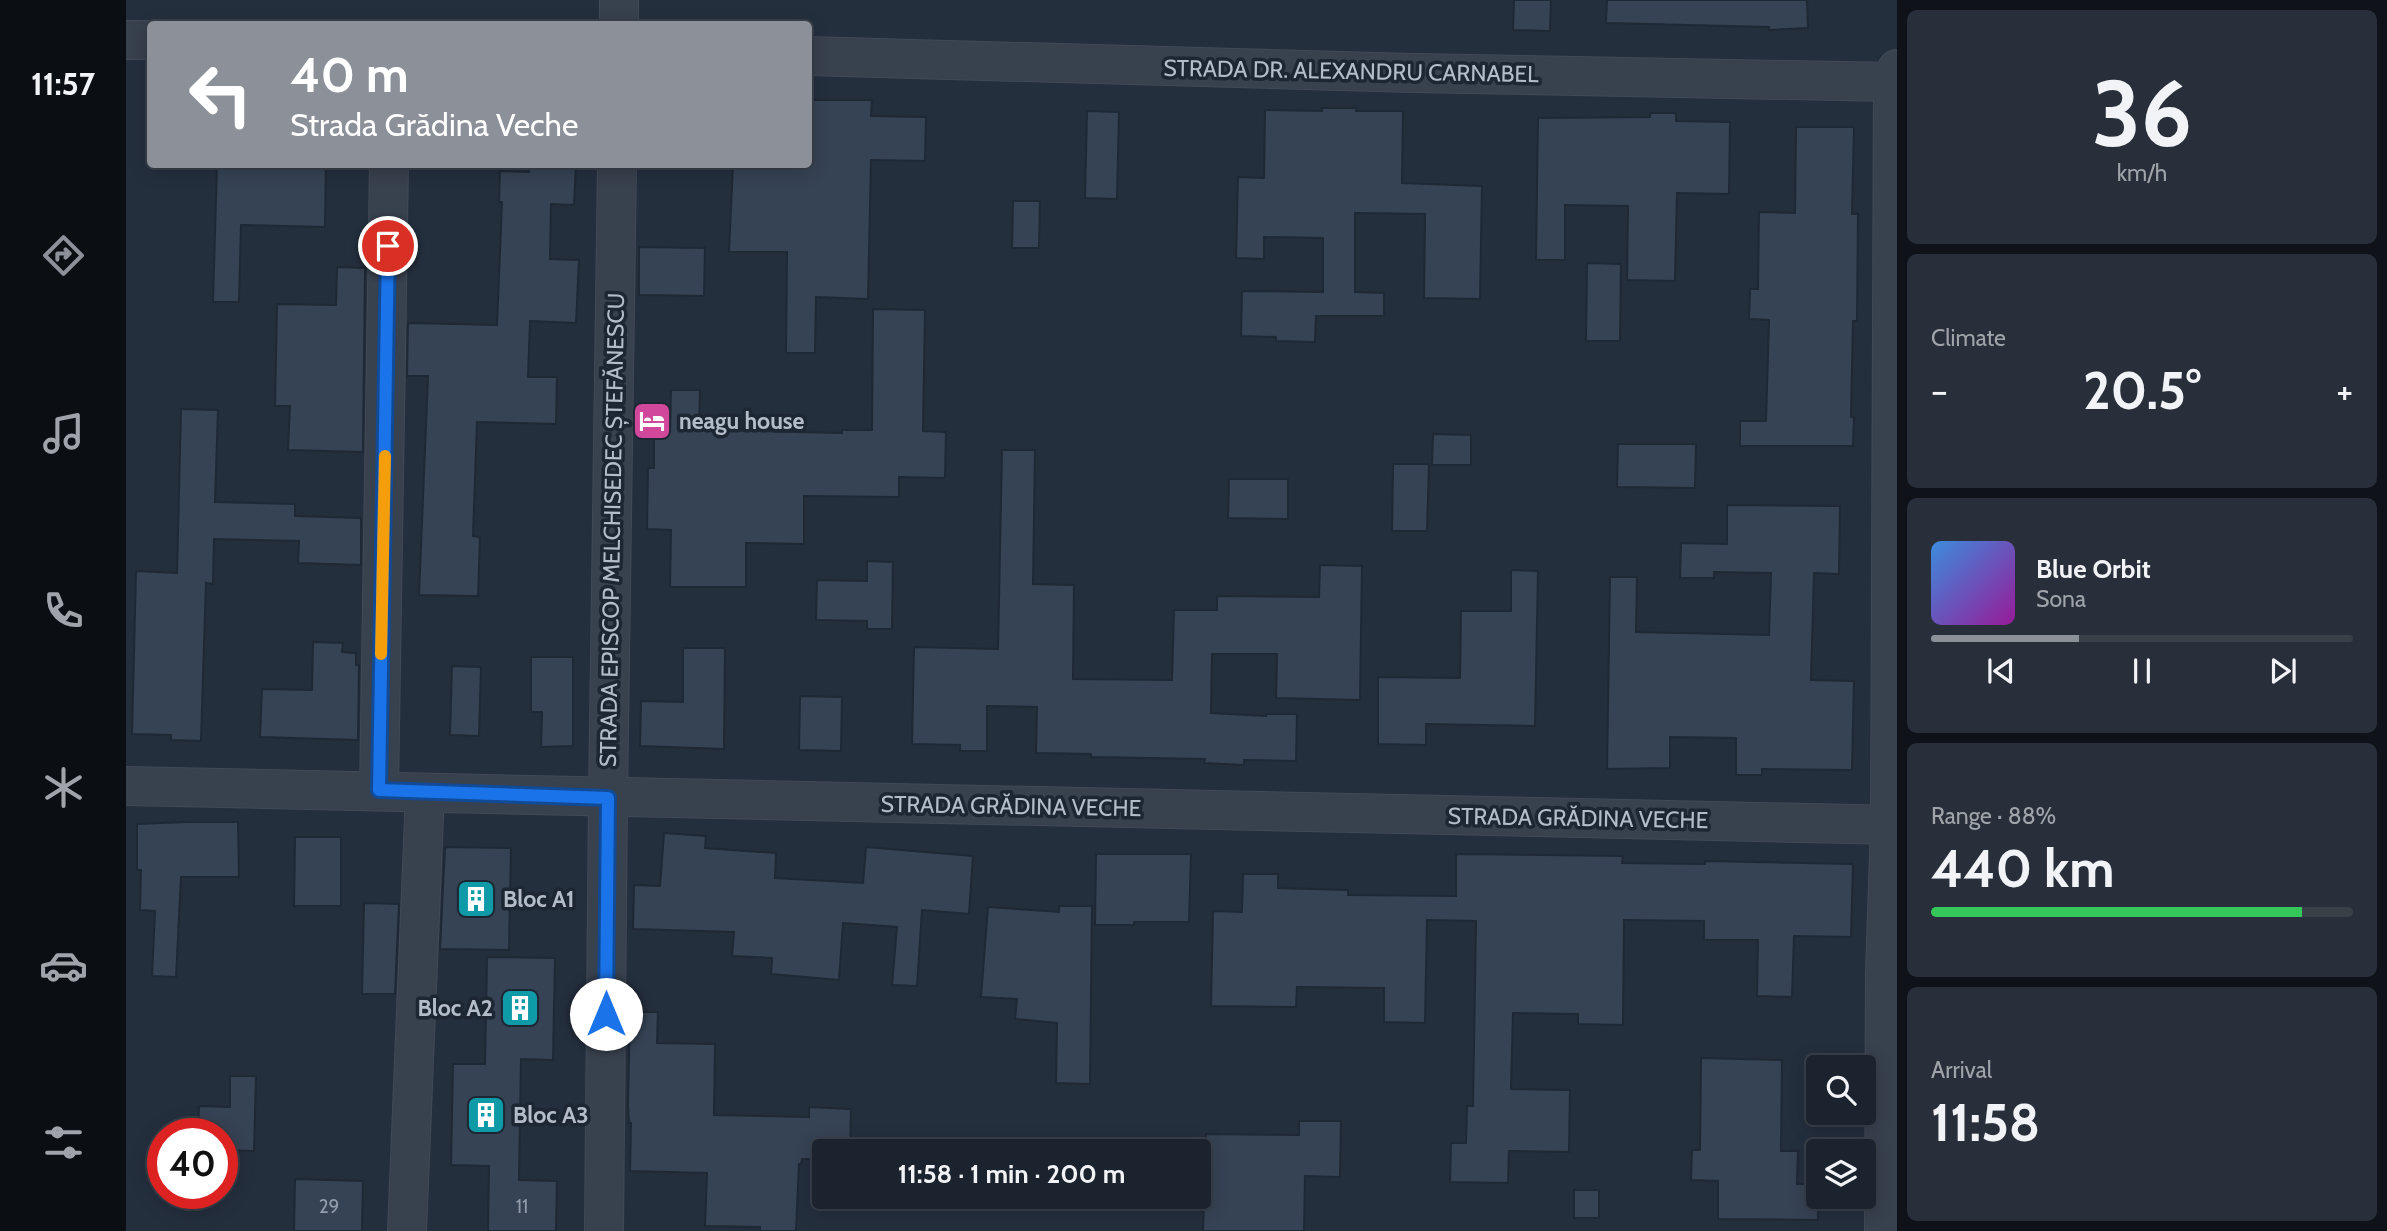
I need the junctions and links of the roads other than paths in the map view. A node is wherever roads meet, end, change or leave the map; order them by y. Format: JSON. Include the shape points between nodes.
{"nodes":[{"id":1,"x":620,"y":0,"type":"edge"},
{"id":2,"x":619,"y":21,"type":"edge"},
{"id":3,"x":126,"y":40,"type":"edge"},
{"id":4,"x":147,"y":40,"type":"edge"},
{"id":5,"x":812,"y":56,"type":"edge"},
{"id":6,"x":1895,"y":75,"type":"edge"},
{"id":7,"x":389,"y":168,"type":"edge"},
{"id":8,"x":617,"y":168,"type":"edge"},
{"id":9,"x":126,"y":786,"type":"edge"},
{"id":10,"x":379,"y":790,"type":"junction"},
{"id":11,"x":425,"y":793,"type":"junction"},
{"id":12,"x":608,"y":798,"type":"junction"},
{"id":13,"x":1894,"y":825,"type":"edge"},
{"id":14,"x":407,"y":1231,"type":"edge"},
{"id":15,"x":604,"y":1231,"type":"edge"},
{"id":16,"x":1884,"y":1231,"type":"edge"}],
"edges":[{"from":1,"to":2,"type":"street"},
{"from":3,"to":4,"type":"street"},
{"from":5,"to":6,"type":"street","name":"STRADA DR. ALEXANDRU CARNABEL","via":[[1413,73]]},
{"from":6,"to":13,"type":"street"},
{"from":7,"to":10,"type":"street"},
{"from":8,"to":12,"type":"street","name":"STRADA EPISCOP MELCHISEDEC ȘTEFĂNESCU"},
{"from":9,"to":10,"type":"street","name":"STRADA GRĂDINA VECHE"},
{"from":10,"to":11,"type":"street","name":"STRADA GRĂDINA VECHE"},
{"from":11,"to":12,"type":"street","name":"STRADA GRĂDINA VECHE"},
{"from":11,"to":14,"type":"street"},
{"from":12,"to":13,"type":"street","name":"STRADA GRĂDINA VECHE"},
{"from":12,"to":15,"type":"street","name":"STRADA EPISCOP MELCHISEDEC ȘTEFĂNESCU"},
{"from":13,"to":16,"type":"street","via":[[1885,974]]}]}
